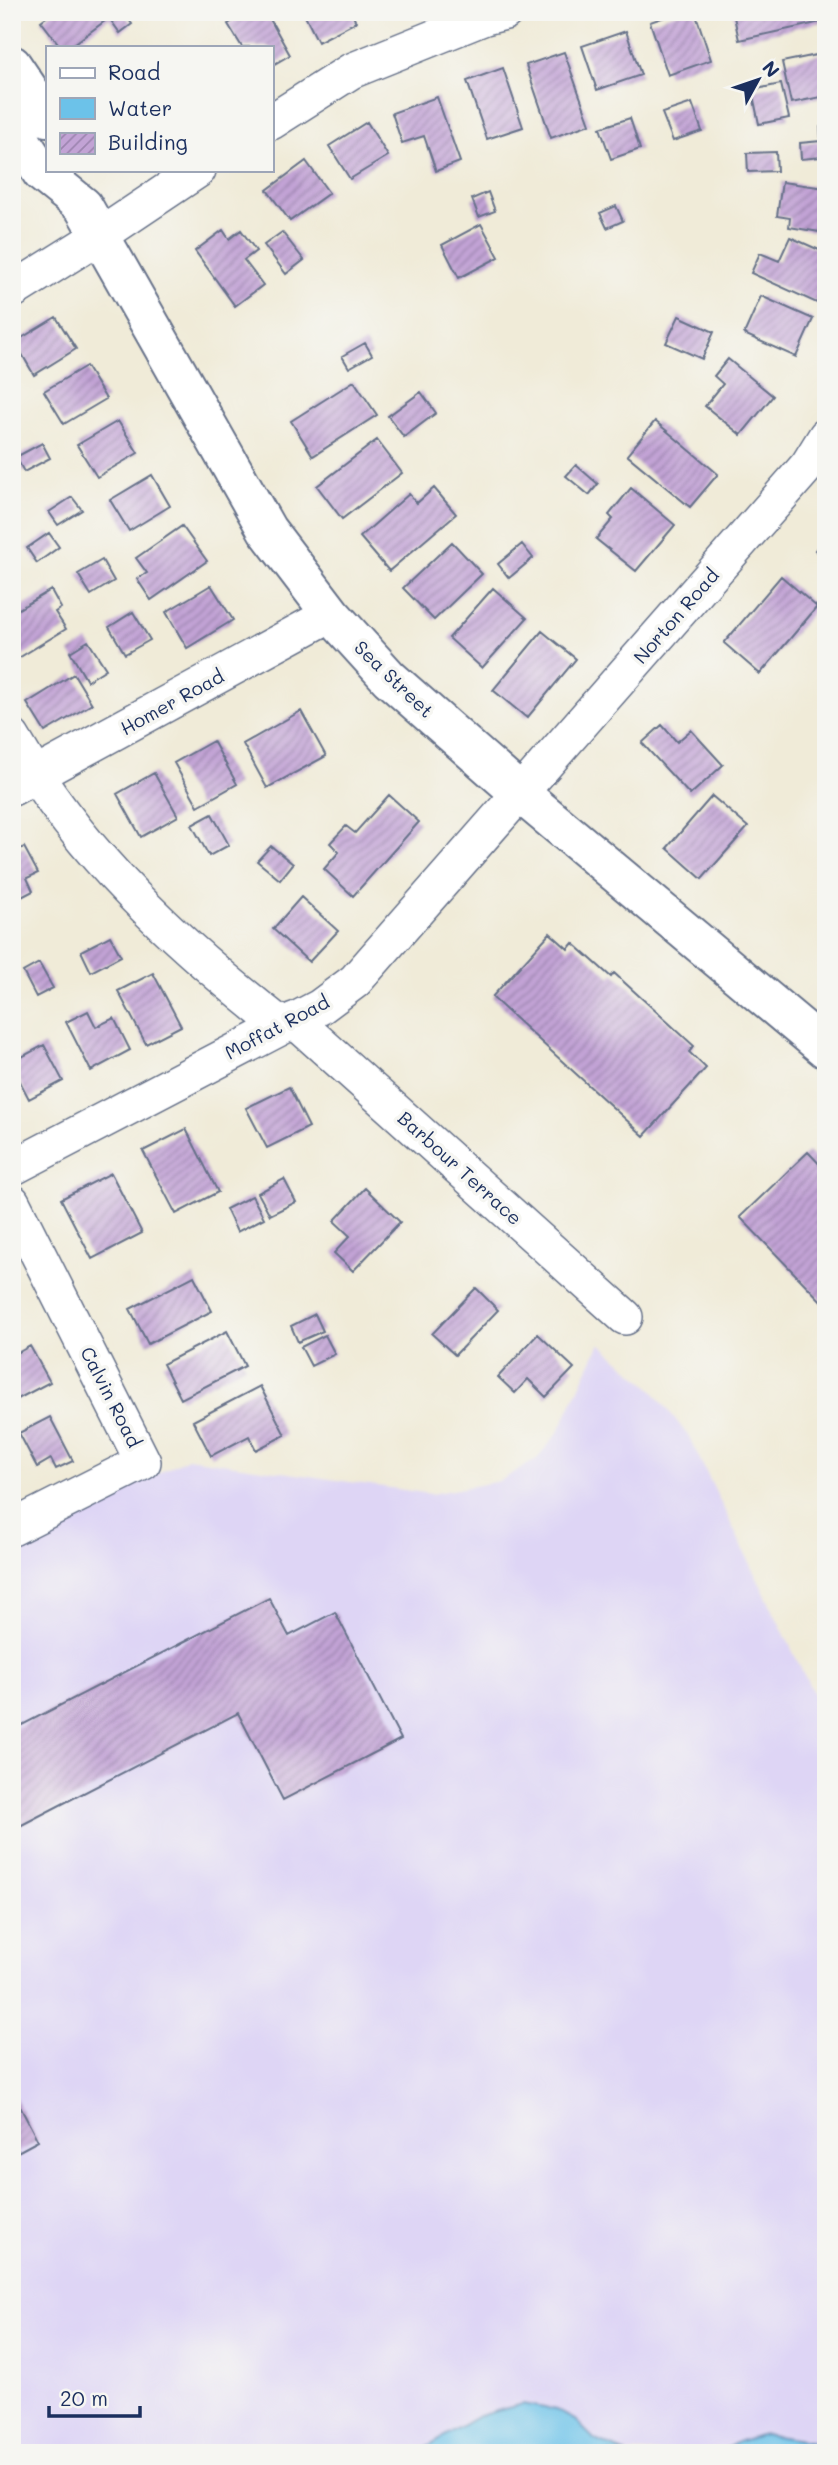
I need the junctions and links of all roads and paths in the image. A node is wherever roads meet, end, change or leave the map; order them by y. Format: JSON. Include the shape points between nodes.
{"nodes":[{"id":1,"x":505,"y":12,"type":"edge"},
{"id":2,"x":12,"y":65,"type":"edge"},
{"id":3,"x":46,"y":116,"type":"edge"},
{"id":4,"x":273,"y":121,"type":"edge"},
{"id":5,"x":12,"y":127,"type":"edge"},
{"id":6,"x":76,"y":172,"type":"edge"},
{"id":7,"x":194,"y":172,"type":"edge"},
{"id":8,"x":92,"y":221,"type":"junction"},
{"id":9,"x":12,"y":291,"type":"edge"},
{"id":10,"x":826,"y":436,"type":"edge"},
{"id":11,"x":331,"y":614,"type":"junction"},
{"id":12,"x":12,"y":737,"type":"edge"},
{"id":13,"x":24,"y":782,"type":"edge"},
{"id":14,"x":521,"y":794,"type":"junction"},
{"id":15,"x":288,"y":1023,"type":"junction"},
{"id":16,"x":826,"y":1049,"type":"edge"},
{"id":17,"x":12,"y":1168,"type":"edge"},
{"id":18,"x":12,"y":1202,"type":"edge"},
{"id":19,"x":625,"y":1317,"type":"dead end"},
{"id":20,"x":12,"y":1528,"type":"edge"}],
"edges":[{"from":1,"to":4,"type":"street","via":[[351,71]]},
{"from":2,"to":3,"type":"main road"},
{"from":5,"to":8,"type":"main road","name":"Sea Street","via":[[42,173]]},
{"from":6,"to":8,"type":"main road","name":"Sea Street"},
{"from":7,"to":8,"type":"street"},
{"from":8,"to":9,"type":"street"},
{"from":8,"to":11,"type":"main road","name":"Sea Street","via":[[267,530]]},
{"from":10,"to":14,"type":"street","name":"Norton Road","via":[[808,465]]},
{"from":11,"to":13,"type":"street","name":"Homer Road"},
{"from":11,"to":14,"type":"main road","name":"Sea Street","via":[[389,678]]},
{"from":12,"to":13,"type":"street","name":"Barbour Terrace"},
{"from":13,"to":15,"type":"street","name":"Barbour Terrace","via":[[166,929],[228,984]]},
{"from":14,"to":15,"type":"street","name":"Moffat Road","via":[[355,981]]},
{"from":14,"to":16,"type":"main road","name":"Sea Street"},
{"from":15,"to":17,"type":"street","name":"Moffat Road"},
{"from":15,"to":19,"type":"street","name":"Barbour Terrace"},
{"from":18,"to":20,"type":"street","name":"Calvin Road","via":[[143,1462]]}]}
